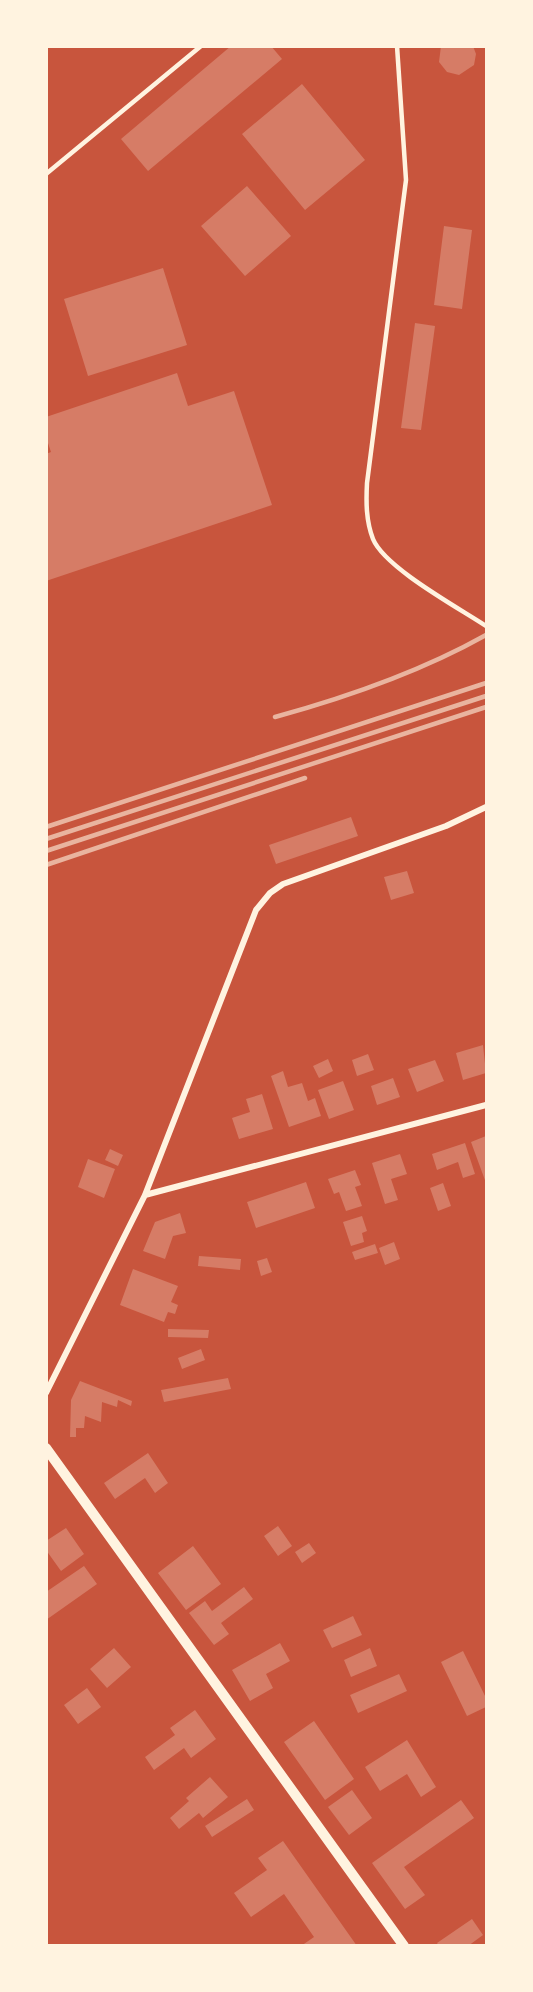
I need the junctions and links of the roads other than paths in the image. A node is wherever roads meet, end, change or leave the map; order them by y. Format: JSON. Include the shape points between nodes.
{"nodes":[{"id":1,"x":201,"y":46,"type":"edge"},
{"id":2,"x":397,"y":46,"type":"edge"},
{"id":3,"x":46,"y":174,"type":"edge"},
{"id":4,"x":486,"y":626,"type":"edge"},
{"id":5,"x":486,"y":807,"type":"edge"},
{"id":6,"x":486,"y":1105,"type":"edge"},
{"id":7,"x":145,"y":1195,"type":"junction"},
{"id":8,"x":46,"y":1393,"type":"edge"},
{"id":9,"x":46,"y":1448,"type":"edge"},
{"id":10,"x":404,"y":1946,"type":"edge"}],
"edges":[{"from":1,"to":3,"type":"lane"},
{"from":2,"to":4,"type":"lane","via":[[406,180],[367,483],[368,519],[376,545],[396,566]]},
{"from":5,"to":7,"type":"street","via":[[446,826],[283,884],[270,893],[256,910]]},
{"from":6,"to":7,"type":"street"},
{"from":7,"to":8,"type":"street"},
{"from":9,"to":10,"type":"street"}]}
